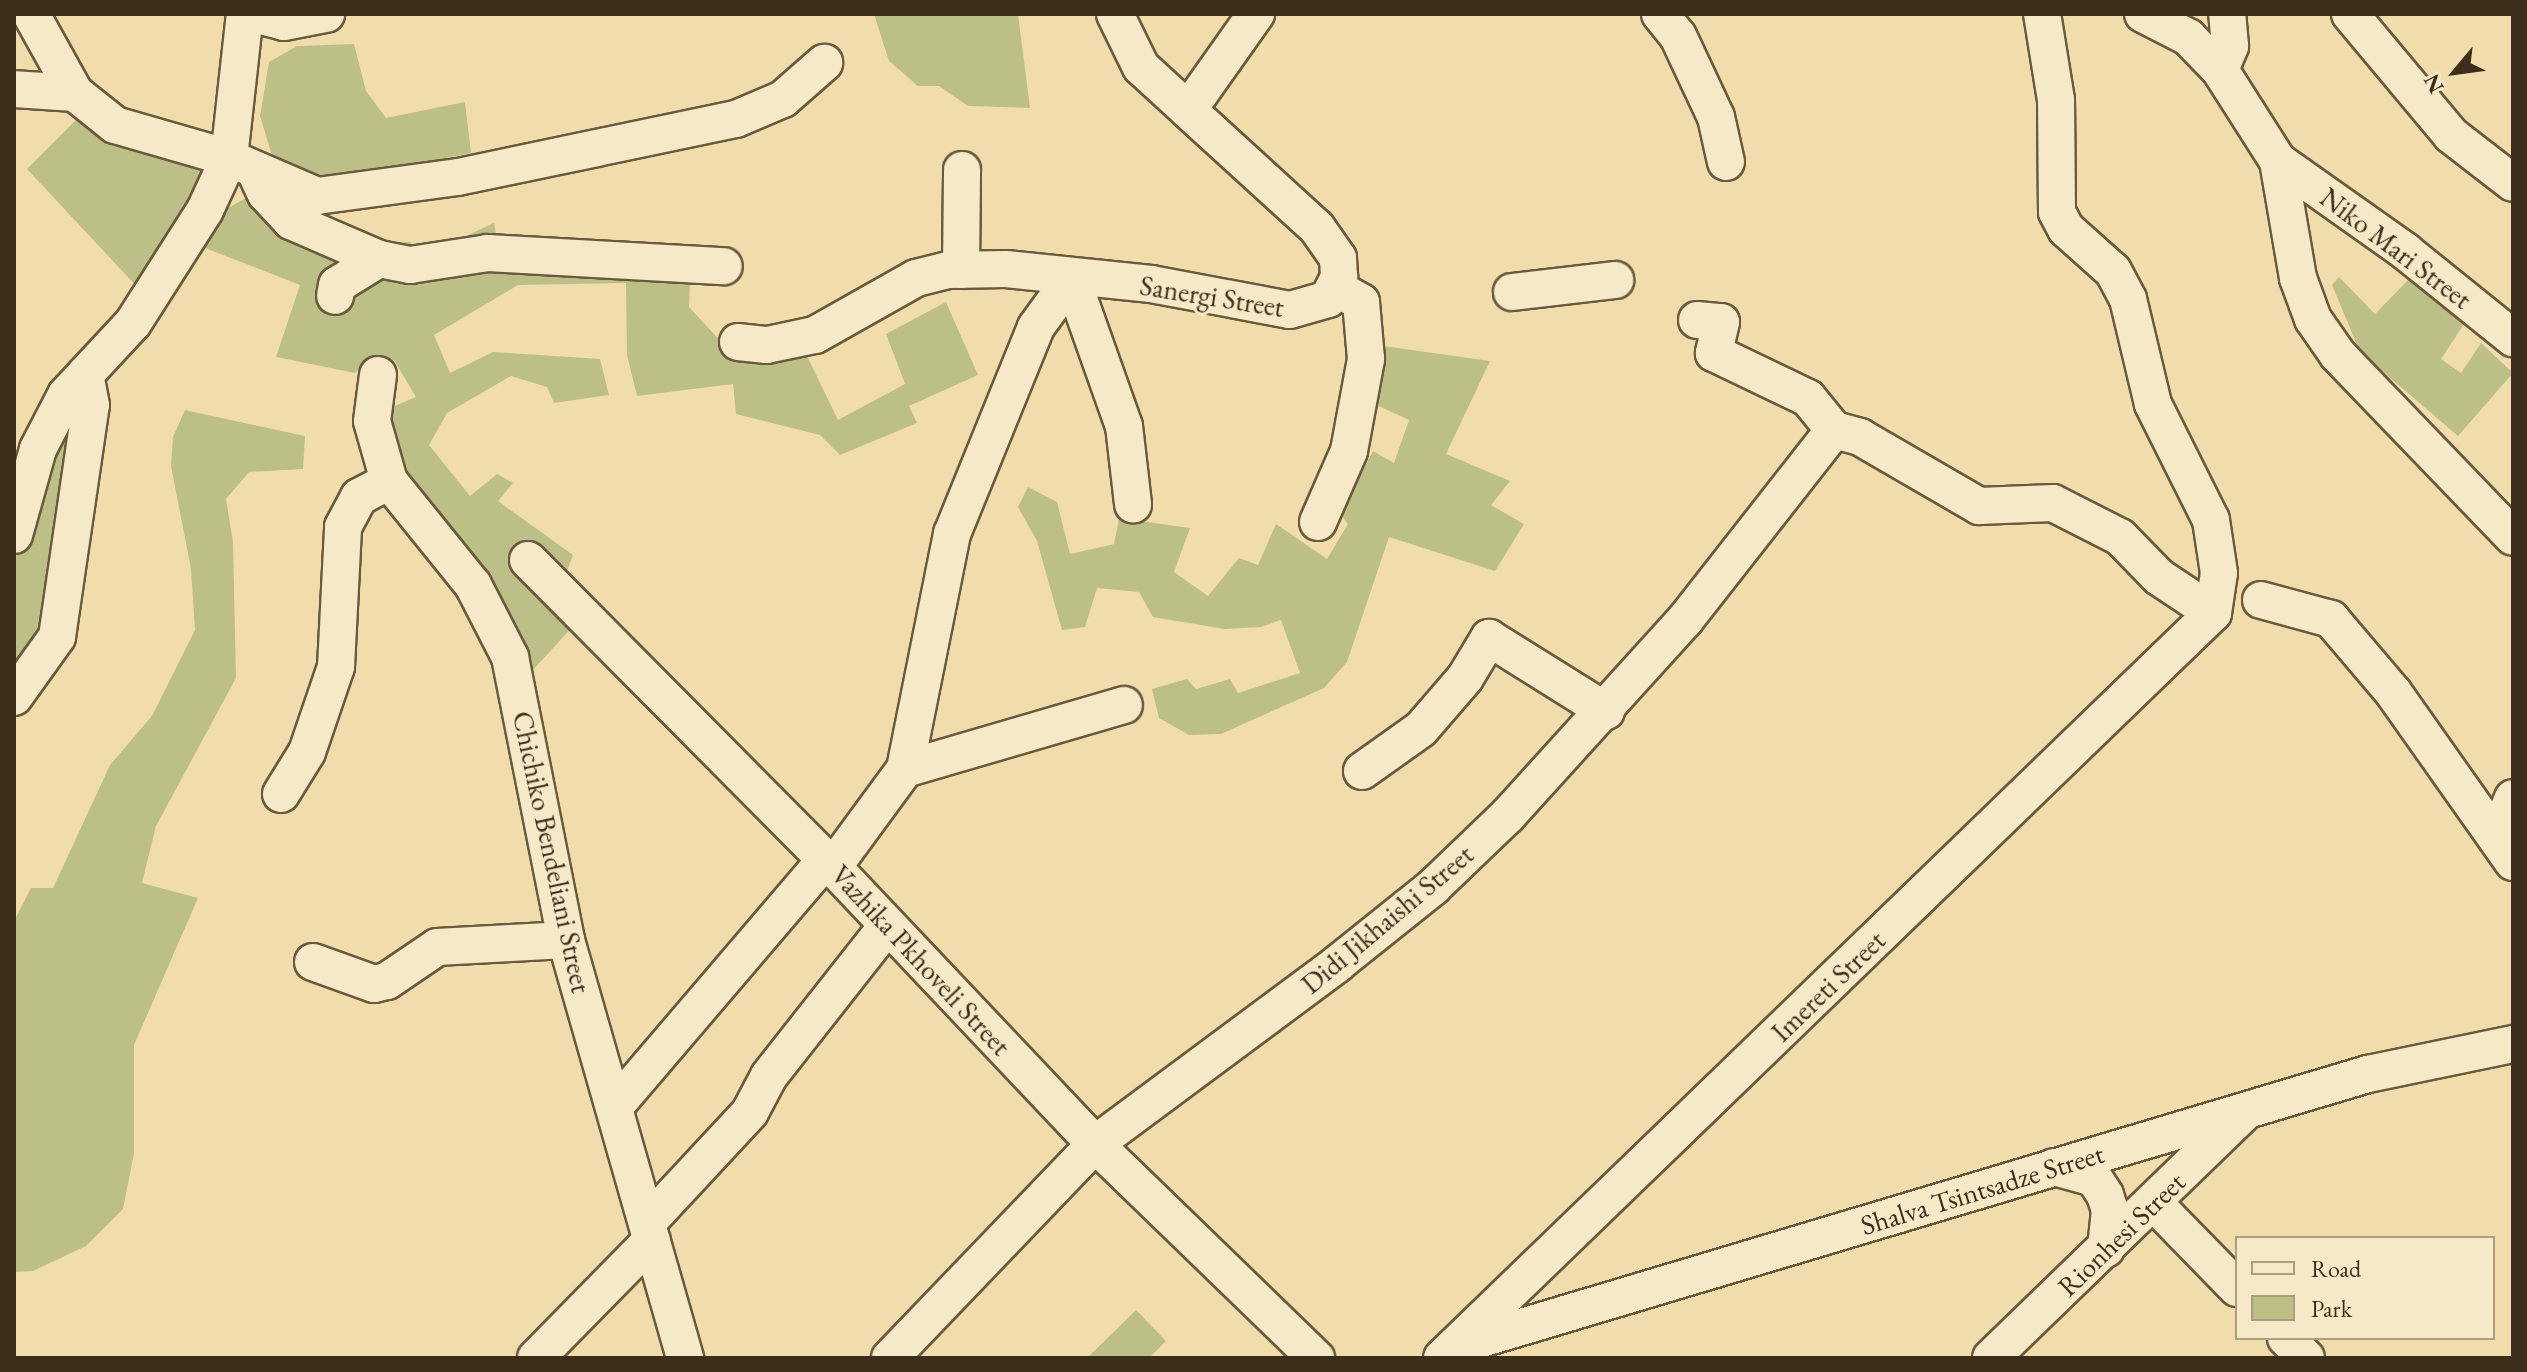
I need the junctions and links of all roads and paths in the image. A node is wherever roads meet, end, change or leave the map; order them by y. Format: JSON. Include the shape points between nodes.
{"nodes":[{"id":1,"x":31,"y":14,"type":"edge"},
{"id":2,"x":245,"y":14,"type":"edge"},
{"id":3,"x":253,"y":14,"type":"edge"},
{"id":4,"x":326,"y":14,"type":"edge"},
{"id":5,"x":1115,"y":14,"type":"edge"},
{"id":6,"x":1256,"y":14,"type":"edge"},
{"id":7,"x":1660,"y":14,"type":"edge"},
{"id":8,"x":2042,"y":14,"type":"edge"},
{"id":9,"x":2143,"y":14,"type":"edge"},
{"id":10,"x":2227,"y":14,"type":"edge"},
{"id":11,"x":2350,"y":14,"type":"edge"},
{"id":12,"x":824,"y":63,"type":"dead end"},
{"id":13,"x":2220,"y":70,"type":"junction"},
{"id":14,"x":14,"y":89,"type":"edge"},
{"id":15,"x":75,"y":93,"type":"junction"},
{"id":16,"x":1188,"y":110,"type":"junction"},
{"id":17,"x":2278,"y":161,"type":"junction"},
{"id":18,"x":1726,"y":162,"type":"dead end"},
{"id":19,"x":242,"y":166,"type":"junction"},
{"id":20,"x":962,"y":170,"type":"dead end"},
{"id":21,"x":2513,"y":183,"type":"edge"},
{"id":22,"x":379,"y":259,"type":"junction"},
{"id":23,"x":724,"y":266,"type":"dead end"},
{"id":24,"x":961,"y":270,"type":"junction"},
{"id":25,"x":1615,"y":280,"type":"dead end"},
{"id":26,"x":1078,"y":282,"type":"junction"},
{"id":27,"x":1336,"y":288,"type":"junction"},
{"id":28,"x":1512,"y":292,"type":"dead end"},
{"id":29,"x":335,"y":296,"type":"dead end"},
{"id":30,"x":1697,"y":320,"type":"dead end"},
{"id":31,"x":2513,"y":338,"type":"edge"},
{"id":32,"x":738,"y":342,"type":"dead end"},
{"id":33,"x":85,"y":375,"type":"junction"},
{"id":34,"x":378,"y":375,"type":"dead end"},
{"id":35,"x":1834,"y":430,"type":"junction"},
{"id":36,"x":389,"y":481,"type":"junction"},
{"id":37,"x":1133,"y":504,"type":"dead end"},
{"id":38,"x":1318,"y":522,"type":"dead end"},
{"id":39,"x":14,"y":535,"type":"edge"},
{"id":40,"x":2513,"y":537,"type":"edge"},
{"id":41,"x":528,"y":560,"type":"dead end"},
{"id":42,"x":2261,"y":600,"type":"dead end"},
{"id":43,"x":2213,"y":613,"type":"junction"},
{"id":44,"x":14,"y":697,"type":"edge"},
{"id":45,"x":1124,"y":705,"type":"dead end"},
{"id":46,"x":1606,"y":711,"type":"junction"},
{"id":47,"x":905,"y":769,"type":"junction"},
{"id":48,"x":1362,"y":771,"type":"dead end"},
{"id":49,"x":281,"y":794,"type":"dead end"},
{"id":50,"x":2513,"y":798,"type":"edge"},
{"id":51,"x":2505,"y":850,"type":"edge"},
{"id":52,"x":830,"y":863,"type":"junction"},
{"id":53,"x":887,"y":926,"type":"junction"},
{"id":54,"x":566,"y":940,"type":"junction"},
{"id":55,"x":313,"y":962,"type":"dead end"},
{"id":56,"x":2513,"y":1044,"type":"edge"},
{"id":57,"x":616,"y":1105,"type":"junction"},
{"id":58,"x":2248,"y":1109,"type":"junction"},
{"id":59,"x":1095,"y":1144,"type":"junction"},
{"id":60,"x":2054,"y":1167,"type":"junction"},
{"id":61,"x":2154,"y":1203,"type":"junction"},
{"id":62,"x":649,"y":1231,"type":"junction"},
{"id":63,"x":2106,"y":1249,"type":"junction"},
{"id":64,"x":2235,"y":1286,"type":"edge"},
{"id":65,"x":2288,"y":1340,"type":"edge"},
{"id":66,"x":1448,"y":1352,"type":"edge"},
{"id":67,"x":536,"y":1358,"type":"edge"},
{"id":68,"x":685,"y":1358,"type":"edge"},
{"id":69,"x":890,"y":1358,"type":"edge"},
{"id":70,"x":1316,"y":1358,"type":"edge"},
{"id":71,"x":1991,"y":1358,"type":"edge"},
{"id":72,"x":2306,"y":1358,"type":"edge"}],
"edges":[{"from":1,"to":15,"type":"street"},
{"from":2,"to":19,"type":"street"},
{"from":3,"to":4,"type":"street","via":[[284,22]]},
{"from":5,"to":16,"type":"street","via":[[1141,67]]},
{"from":6,"to":16,"type":"street"},
{"from":7,"to":18,"type":"street","via":[[1678,36],[1716,117]]},
{"from":8,"to":43,"type":"street","via":[[2056,100],[2057,212],[2066,229],[2113,271],[2128,299],[2153,404],[2211,520],[2219,573]]},
{"from":9,"to":13,"type":"street","via":[[2188,37]]},
{"from":10,"to":13,"type":"street","via":[[2230,46]]},
{"from":11,"to":21,"type":"street","via":[[2451,135]]},
{"from":12,"to":19,"type":"street","via":[[783,99],[736,119],[458,177],[317,196]]},
{"from":13,"to":17,"type":"street"},
{"from":14,"to":15,"type":"street"},
{"from":15,"to":19,"type":"street","via":[[115,125]]},
{"from":16,"to":27,"type":"street","via":[[1316,227],[1338,258]]},
{"from":17,"to":31,"type":"street","name":"Niko Mari Street","via":[[2405,251]]},
{"from":17,"to":40,"type":"street","via":[[2298,278],[2313,319],[2338,355]]},
{"from":19,"to":22,"type":"street","via":[[291,221]]},
{"from":19,"to":33,"type":"street","via":[[133,323]]},
{"from":20,"to":24,"type":"street"},
{"from":22,"to":23,"type":"street","via":[[410,265],[488,253]]},
{"from":22,"to":29,"type":"street","via":[[337,285]]},
{"from":24,"to":26,"type":"street","name":"Sanergi Street"},
{"from":24,"to":32,"type":"street","name":"Sanergi Street","via":[[916,278],[815,335],[767,345]]},
{"from":25,"to":28,"type":"street"},
{"from":26,"to":27,"type":"street","name":"Sanergi Street","via":[[1151,284],[1290,310],[1319,303]]},
{"from":26,"to":37,"type":"street","via":[[1124,426]]},
{"from":26,"to":47,"type":"street","via":[[1060,294],[1036,327],[952,534]]},
{"from":27,"to":38,"type":"street","via":[[1361,302],[1366,359],[1349,451]]},
{"from":30,"to":35,"type":"street","via":[[1721,322],[1714,353],[1808,398]]},
{"from":33,"to":39,"type":"street","via":[[66,395],[38,449]]},
{"from":33,"to":44,"type":"street","via":[[91,405],[57,637]]},
{"from":34,"to":36,"type":"street","name":"Chichiko Bendeliani Street","via":[[372,421]]},
{"from":35,"to":43,"type":"street","via":[[1860,437],[1979,506],[2053,503],[2120,537],[2159,577]]},
{"from":35,"to":46,"type":"street","name":"Didi Jikhaishi Street","via":[[1685,620]]},
{"from":36,"to":49,"type":"street","via":[[359,497],[343,527],[336,667],[307,752]]},
{"from":36,"to":54,"type":"street","name":"Chichiko Bendeliani Street","via":[[480,594],[510,657]]},
{"from":41,"to":52,"type":"street","name":"Vazhika Pkhoveli Street"},
{"from":42,"to":51,"type":"street","via":[[2331,619],[2393,692]]},
{"from":43,"to":66,"type":"street","name":"Imereti Street"},
{"from":45,"to":47,"type":"street"},
{"from":46,"to":48,"type":"street","via":[[1489,638],[1465,678],[1421,729]]},
{"from":46,"to":59,"type":"street","name":"Didi Jikhaishi Street","via":[[1433,887]]},
{"from":47,"to":52,"type":"street"},
{"from":50,"to":51,"type":"street"},
{"from":52,"to":53,"type":"street","name":"Vazhika Pkhoveli Street"},
{"from":52,"to":57,"type":"street"},
{"from":53,"to":59,"type":"street","name":"Vazhika Pkhoveli Street"},
{"from":53,"to":62,"type":"street","via":[[769,1076],[750,1112]]},
{"from":54,"to":55,"type":"street","via":[[437,947],[374,984]]},
{"from":54,"to":57,"type":"street","name":"Chichiko Bendeliani Street"},
{"from":56,"to":58,"type":"street","name":"Shalva Tsintsadze Street","via":[[2368,1074]]},
{"from":57,"to":62,"type":"street","name":"Chichiko Bendeliani Street"},
{"from":58,"to":60,"type":"street","name":"Shalva Tsintsadze Street"},
{"from":58,"to":61,"type":"street","name":"Rionhesi Street"},
{"from":59,"to":69,"type":"street","name":"Didi Jikhaishi Street"},
{"from":59,"to":70,"type":"street","name":"Vazhika Pkhoveli Street"},
{"from":60,"to":63,"type":"street","via":[[2094,1178],[2105,1195],[2110,1210]]},
{"from":60,"to":66,"type":"street","name":"Shalva Tsintsadze Street"},
{"from":61,"to":63,"type":"street","name":"Rionhesi Street"},
{"from":61,"to":64,"type":"street"},
{"from":62,"to":67,"type":"street"},
{"from":62,"to":68,"type":"street","name":"Chichiko Bendeliani Street"},
{"from":63,"to":71,"type":"street","name":"Rionhesi Street"},
{"from":65,"to":72,"type":"street"}]}
